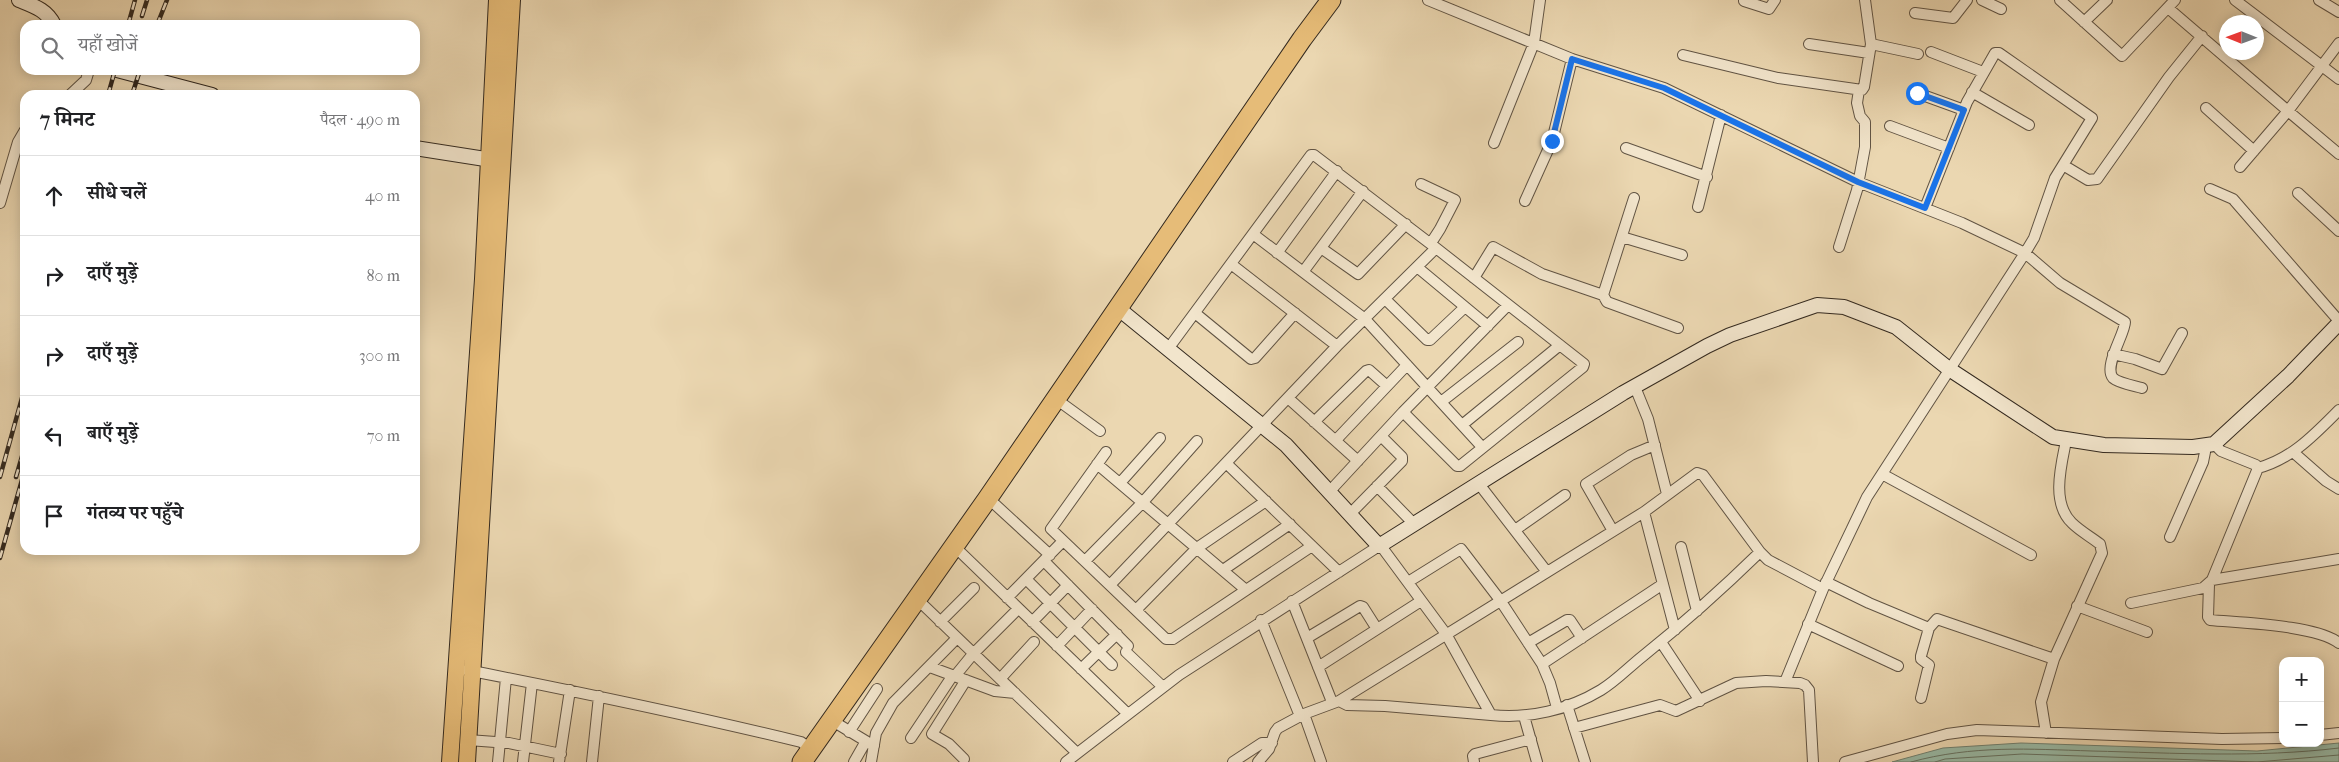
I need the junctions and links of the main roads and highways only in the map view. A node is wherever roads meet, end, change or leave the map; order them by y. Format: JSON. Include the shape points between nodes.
{"nodes":[{"id":1,"x":497,"y":0,"type":"edge"},
{"id":2,"x":512,"y":0,"type":"edge"},
{"id":3,"x":1314,"y":0,"type":"edge"},
{"id":4,"x":1330,"y":0,"type":"edge"},
{"id":5,"x":497,"y":160,"type":"junction"},
{"id":6,"x":805,"y":751,"type":"edge"},
{"id":7,"x":450,"y":762,"type":"edge"},
{"id":8,"x":467,"y":762,"type":"edge"},
{"id":9,"x":788,"y":762,"type":"edge"}],
"edges":[{"from":1,"to":5,"type":"main road"},
{"from":2,"to":5,"type":"main road"},
{"from":3,"to":6,"type":"highway"},
{"from":4,"to":6,"type":"highway","via":[[988,498],[831,720]]},
{"from":5,"to":7,"type":"main road"},
{"from":5,"to":8,"type":"main road"},
{"from":6,"to":9,"type":"highway"}]}
